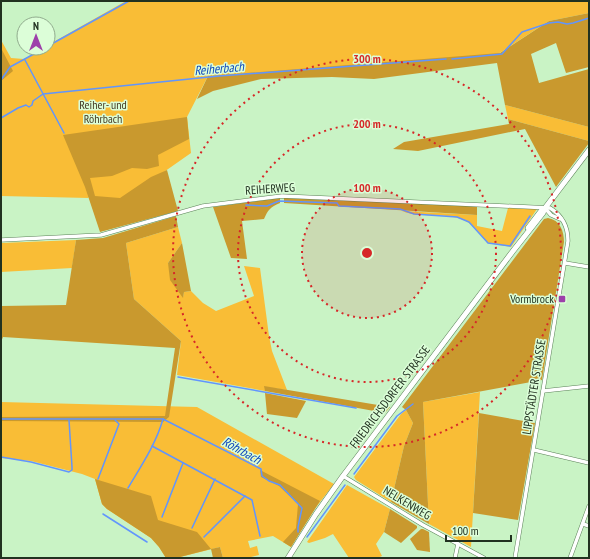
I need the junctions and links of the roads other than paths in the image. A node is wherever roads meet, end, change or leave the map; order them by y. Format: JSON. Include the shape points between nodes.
{"nodes":[{"id":1,"x":589,"y":150,"type":"edge"},
{"id":2,"x":545,"y":208,"type":"junction"},
{"id":3,"x":1,"y":240,"type":"edge"},
{"id":4,"x":564,"y":263,"type":"junction"},
{"id":5,"x":589,"y":266,"type":"edge"},
{"id":6,"x":589,"y":386,"type":"edge"},
{"id":7,"x":543,"y":391,"type":"junction"},
{"id":8,"x":534,"y":450,"type":"junction"},
{"id":9,"x":589,"y":463,"type":"edge"},
{"id":10,"x":343,"y":476,"type":"junction"},
{"id":11,"x":589,"y":506,"type":"edge"},
{"id":12,"x":583,"y":524,"type":"junction"},
{"id":13,"x":589,"y":526,"type":"edge"},
{"id":14,"x":458,"y":544,"type":"junction"},
{"id":15,"x":288,"y":558,"type":"edge"},
{"id":16,"x":455,"y":558,"type":"edge"},
{"id":17,"x":484,"y":558,"type":"edge"},
{"id":18,"x":515,"y":558,"type":"edge"},
{"id":19,"x":570,"y":558,"type":"edge"}],
"edges":[{"from":1,"to":2,"type":"main road","name":"FRIEDRICHSDORFER STRASSE"},
{"from":2,"to":3,"type":"street","name":"REIHERWEG","via":[[282,196],[203,206],[102,235]]},
{"from":2,"to":4,"type":"street","name":"LIPPSTÄDTER STRASSE","via":[[551,215],[562,220],[567,227]]},
{"from":2,"to":10,"type":"main road","name":"FRIEDRICHSDORFER STRASSE","via":[[534,226]]},
{"from":4,"to":5,"type":"street"},
{"from":4,"to":7,"type":"street","name":"LIPPSTÄDTER STRASSE"},
{"from":6,"to":7,"type":"street"},
{"from":7,"to":8,"type":"street","name":"LIPPSTÄDTER STRASSE"},
{"from":8,"to":9,"type":"street"},
{"from":8,"to":18,"type":"street","name":"LIPPSTÄDTER STRASSE"},
{"from":10,"to":14,"type":"street","name":"NELKENWEG"},
{"from":10,"to":15,"type":"main road","name":"FRIEDRICHSDORFER STRASSE"},
{"from":11,"to":12,"type":"street"},
{"from":12,"to":13,"type":"street"},
{"from":12,"to":19,"type":"street"},
{"from":14,"to":16,"type":"street"},
{"from":14,"to":17,"type":"street","name":"NELKENWEG"}]}
